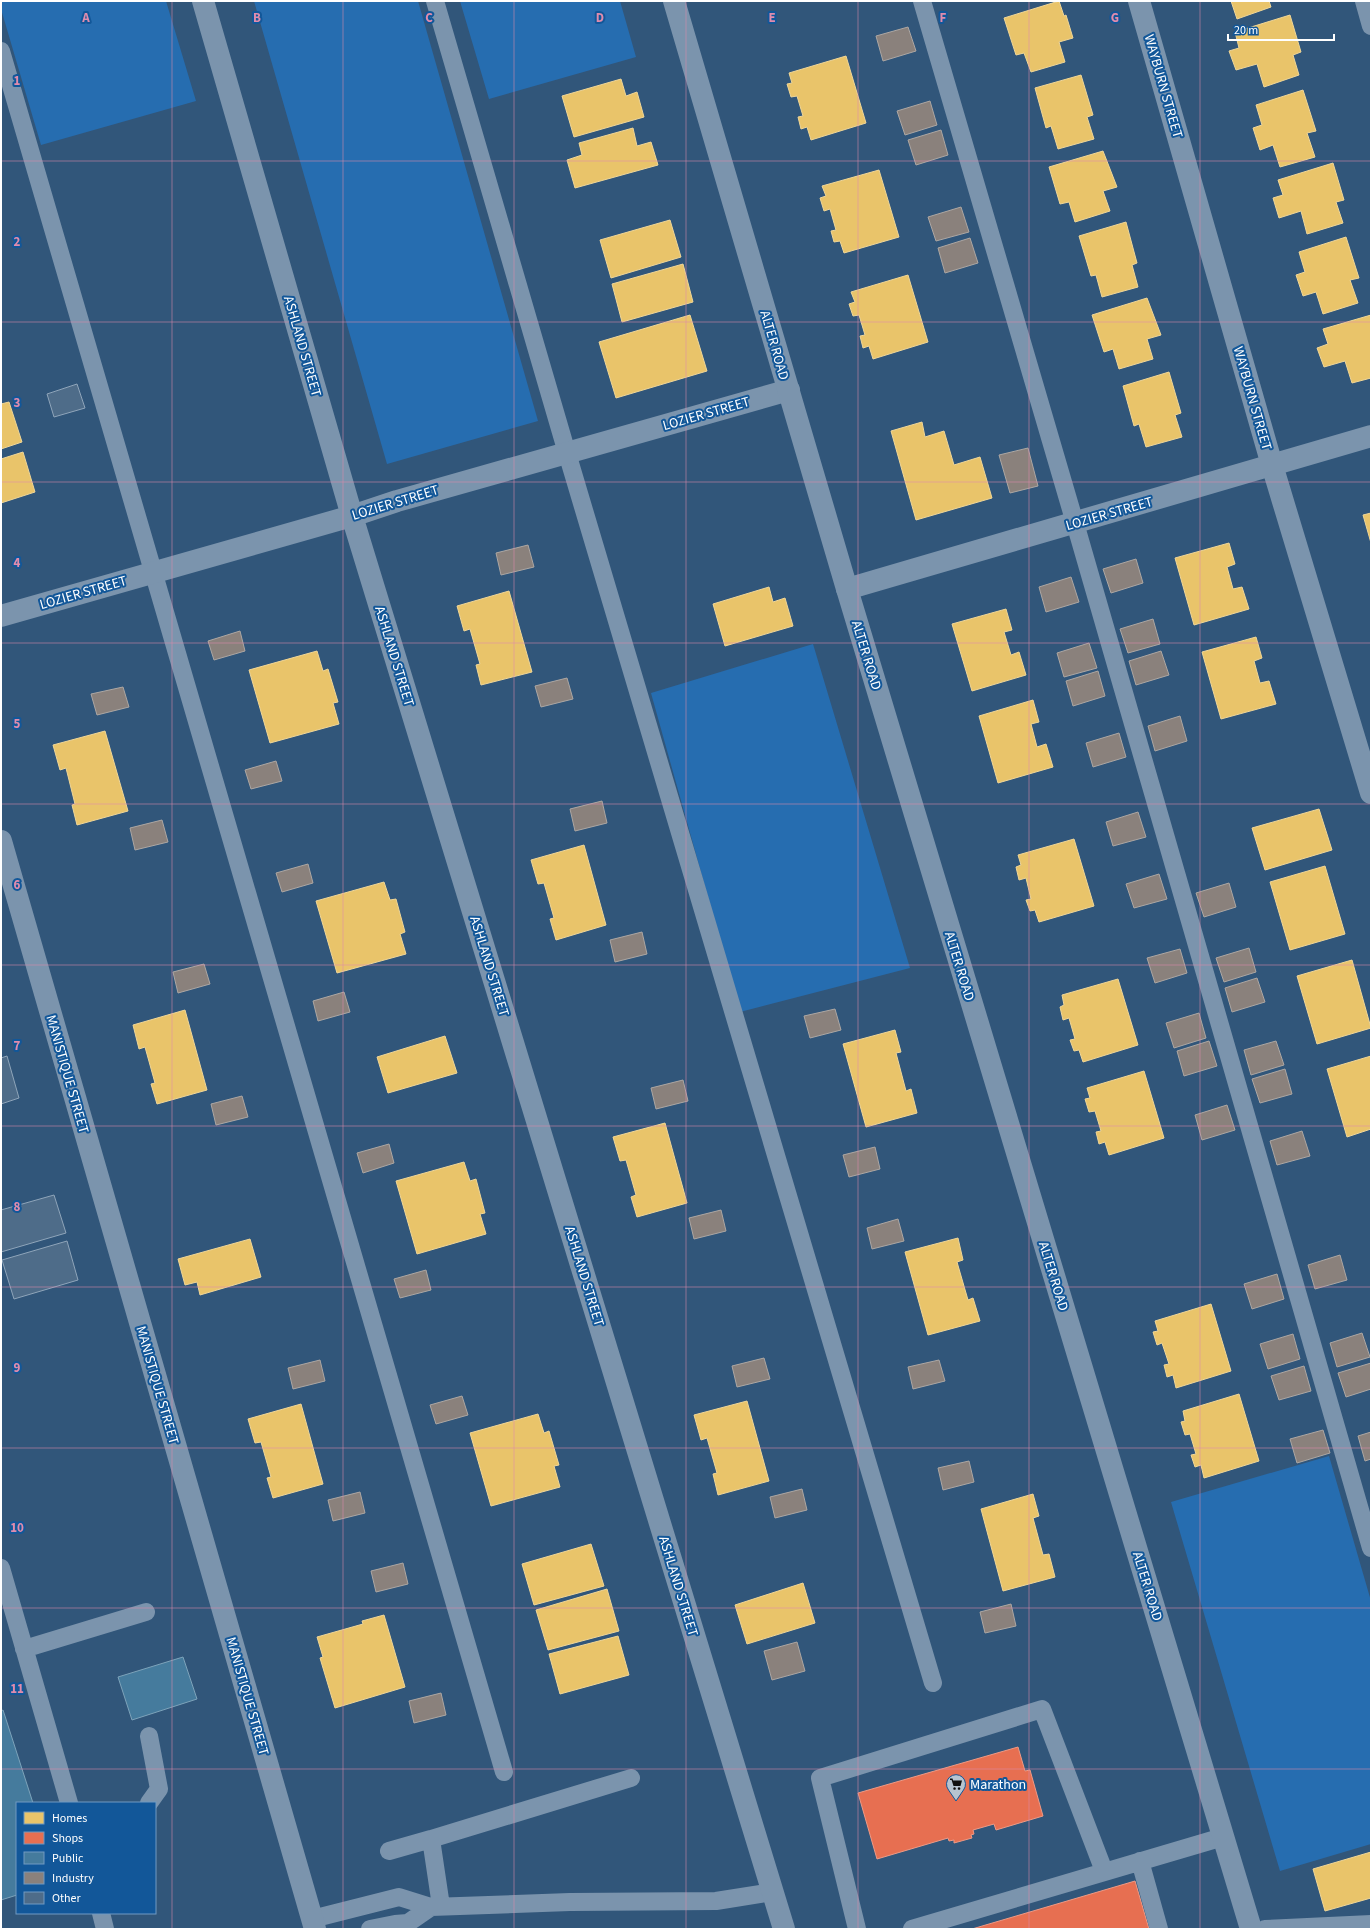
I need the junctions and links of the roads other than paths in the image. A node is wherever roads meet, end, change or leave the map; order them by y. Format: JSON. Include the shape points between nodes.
{"nodes":[{"id":1,"x":203,"y":1,"type":"edge"},
{"id":2,"x":435,"y":1,"type":"edge"},
{"id":3,"x":674,"y":1,"type":"edge"},
{"id":4,"x":922,"y":1,"type":"edge"},
{"id":5,"x":1139,"y":1,"type":"edge"},
{"id":6,"x":1364,"y":1,"type":"edge"},
{"id":7,"x":1371,"y":26,"type":"edge"},
{"id":8,"x":1,"y":51,"type":"edge"},
{"id":9,"x":789,"y":390,"type":"junction"},
{"id":10,"x":1371,"y":436,"type":"edge"},
{"id":11,"x":567,"y":453,"type":"junction"},
{"id":12,"x":1272,"y":465,"type":"junction"},
{"id":13,"x":352,"y":516,"type":"junction"},
{"id":14,"x":1075,"y":523,"type":"junction"},
{"id":15,"x":154,"y":572,"type":"junction"},
{"id":16,"x":847,"y":589,"type":"junction"},
{"id":17,"x":1,"y":616,"type":"edge"},
{"id":18,"x":1371,"y":793,"type":"edge"},
{"id":19,"x":1,"y":841,"type":"edge"},
{"id":20,"x":1371,"y":1548,"type":"edge"},
{"id":21,"x":1,"y":1568,"type":"edge"},
{"id":22,"x":146,"y":1612,"type":"dead end"},
{"id":23,"x":24,"y":1649,"type":"junction"},
{"id":24,"x":933,"y":1682,"type":"dead end"},
{"id":25,"x":149,"y":1736,"type":"dead end"},
{"id":26,"x":504,"y":1772,"type":"dead end"},
{"id":27,"x":632,"y":1778,"type":"dead end"},
{"id":28,"x":69,"y":1802,"type":"edge"},
{"id":29,"x":150,"y":1802,"type":"edge"},
{"id":30,"x":1223,"y":1837,"type":"junction"},
{"id":31,"x":431,"y":1839,"type":"junction"},
{"id":32,"x":389,"y":1851,"type":"dead end"},
{"id":33,"x":1140,"y":1861,"type":"junction"},
{"id":34,"x":1104,"y":1871,"type":"junction"},
{"id":35,"x":772,"y":1892,"type":"junction"},
{"id":36,"x":436,"y":1906,"type":"junction"},
{"id":37,"x":101,"y":1914,"type":"edge"},
{"id":38,"x":314,"y":1924,"type":"edge"},
{"id":39,"x":1371,"y":1924,"type":"edge"},
{"id":40,"x":105,"y":1929,"type":"edge"},
{"id":41,"x":370,"y":1929,"type":"edge"},
{"id":42,"x":784,"y":1929,"type":"edge"},
{"id":43,"x":857,"y":1929,"type":"edge"},
{"id":44,"x":912,"y":1929,"type":"edge"},
{"id":45,"x":1159,"y":1929,"type":"edge"},
{"id":46,"x":1250,"y":1929,"type":"edge"},
{"id":47,"x":1266,"y":1929,"type":"edge"}],
"edges":[{"from":1,"to":13,"type":"street","name":"ASHLAND STREET"},
{"from":2,"to":11,"type":"lane"},
{"from":3,"to":9,"type":"street","name":"ALTER ROAD"},
{"from":4,"to":14,"type":"lane"},
{"from":5,"to":12,"type":"street","name":"WAYBURN STREET"},
{"from":6,"to":7,"type":"lane"},
{"from":8,"to":15,"type":"lane"},
{"from":9,"to":11,"type":"street","name":"LOZIER STREET"},
{"from":9,"to":16,"type":"street","name":"ALTER ROAD"},
{"from":10,"to":12,"type":"street","name":"LOZIER STREET"},
{"from":11,"to":13,"type":"street","name":"LOZIER STREET"},
{"from":11,"to":24,"type":"lane"},
{"from":12,"to":14,"type":"street","name":"LOZIER STREET"},
{"from":12,"to":18,"type":"street","name":"WAYBURN STREET"},
{"from":13,"to":15,"type":"street","name":"LOZIER STREET"},
{"from":13,"to":35,"type":"street","name":"ASHLAND STREET"},
{"from":14,"to":16,"type":"street","name":"LOZIER STREET"},
{"from":14,"to":20,"type":"lane"},
{"from":15,"to":17,"type":"street","name":"LOZIER STREET"},
{"from":15,"to":26,"type":"lane"},
{"from":16,"to":30,"type":"street","name":"ALTER ROAD"},
{"from":19,"to":38,"type":"street","name":"MANISTIQUE STREET"},
{"from":21,"to":23,"type":"lane"},
{"from":22,"to":23,"type":"lane"},
{"from":23,"to":28,"type":"lane"},
{"from":25,"to":29,"type":"lane","via":[[159,1789]]},
{"from":27,"to":31,"type":"lane"},
{"from":30,"to":33,"type":"lane"},
{"from":30,"to":46,"type":"street","name":"ALTER ROAD"},
{"from":31,"to":32,"type":"lane"},
{"from":31,"to":36,"type":"lane"},
{"from":33,"to":34,"type":"lane"},
{"from":33,"to":45,"type":"lane"},
{"from":34,"to":43,"type":"lane","via":[[1042,1709],[820,1778]]},
{"from":34,"to":44,"type":"lane"},
{"from":35,"to":36,"type":"lane","via":[[716,1901]]},
{"from":35,"to":42,"type":"street","name":"ASHLAND STREET"},
{"from":36,"to":38,"type":"lane","via":[[399,1897]]},
{"from":36,"to":41,"type":"lane","via":[[408,1923]]},
{"from":37,"to":40,"type":"lane"},
{"from":39,"to":47,"type":"lane"}]}
